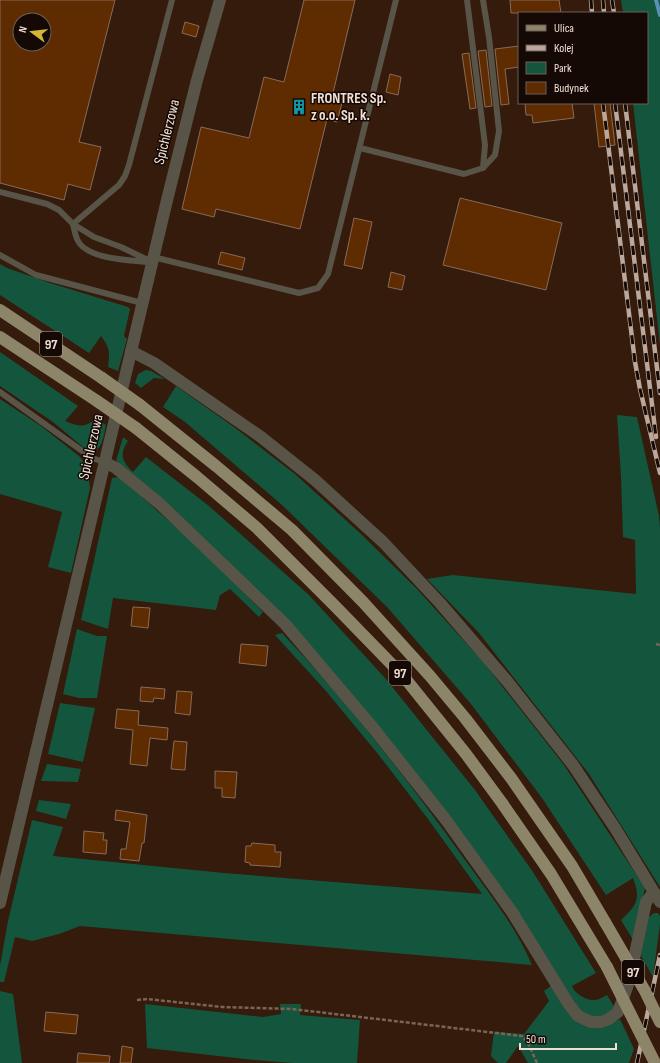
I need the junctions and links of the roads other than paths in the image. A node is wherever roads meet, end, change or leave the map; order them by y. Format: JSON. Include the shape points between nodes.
{"nodes":[{"id":1,"x":172,"y":0,"type":"edge"},
{"id":2,"x":220,"y":0,"type":"edge"},
{"id":3,"x":396,"y":0,"type":"edge"},
{"id":4,"x":467,"y":0,"type":"edge"},
{"id":5,"x":483,"y":0,"type":"edge"},
{"id":6,"x":360,"y":148,"type":"junction"},
{"id":7,"x":483,"y":168,"type":"junction"},
{"id":8,"x":0,"y":192,"type":"edge"},
{"id":9,"x":73,"y":224,"type":"junction"},
{"id":10,"x":0,"y":255,"type":"edge"},
{"id":11,"x":153,"y":260,"type":"junction"},
{"id":12,"x":142,"y":303,"type":"junction"},
{"id":13,"x":0,"y":310,"type":"edge"},
{"id":14,"x":0,"y":337,"type":"edge"},
{"id":15,"x":131,"y":351,"type":"junction"},
{"id":16,"x":0,"y":392,"type":"edge"},
{"id":17,"x":104,"y":462,"type":"junction"},
{"id":18,"x":657,"y":897,"type":"edge"},
{"id":19,"x":0,"y":903,"type":"edge"},
{"id":20,"x":660,"y":1022,"type":"edge"},
{"id":21,"x":656,"y":1063,"type":"edge"}],
"edges":[{"from":1,"to":9,"type":"lane","via":[[125,176],[115,188]]},
{"from":2,"to":11,"type":"street","name":"Spichlerzowa","via":[[197,80]]},
{"from":3,"to":6,"type":"lane"},
{"from":4,"to":7,"type":"lane","via":[[486,145]]},
{"from":5,"to":7,"type":"lane","via":[[499,131],[495,155]]},
{"from":6,"to":7,"type":"lane","via":[[464,174]]},
{"from":6,"to":11,"type":"lane","via":[[328,274],[318,288],[299,293]]},
{"from":8,"to":9,"type":"lane","via":[[47,204],[59,210]]},
{"from":9,"to":11,"type":"lane","via":[[94,237]]},
{"from":9,"to":11,"type":"lane","via":[[77,240],[83,247],[96,254],[117,259]]},
{"from":10,"to":12,"type":"lane","via":[[36,275]]},
{"from":11,"to":12,"type":"street","name":"Spichlerzowa"},
{"from":12,"to":15,"type":"street","name":"Spichlerzowa"},
{"from":13,"to":20,"type":"main road","number":"97","bridge":true,"via":[[140,405],[216,466],[292,530],[363,602],[425,670],[511,778],[572,866]]},
{"from":14,"to":21,"type":"main road","number":"97","bridge":true,"via":[[136,428],[258,528],[404,677],[466,754],[551,874],[607,967]]},
{"from":15,"to":17,"type":"street","name":"Spichlerzowa"},
{"from":15,"to":18,"type":"street","via":[[154,363],[261,437],[315,480],[383,542],[502,674],[569,759]]},
{"from":16,"to":17,"type":"lane","via":[[92,458]]},
{"from":17,"to":18,"type":"street","via":[[116,468],[160,504],[285,624],[374,729],[446,820],[512,912],[578,1016],[591,1022],[601,1022],[618,1012],[628,982],[646,902]]},
{"from":17,"to":19,"type":"street","name":"Spichlerzowa"}]}
